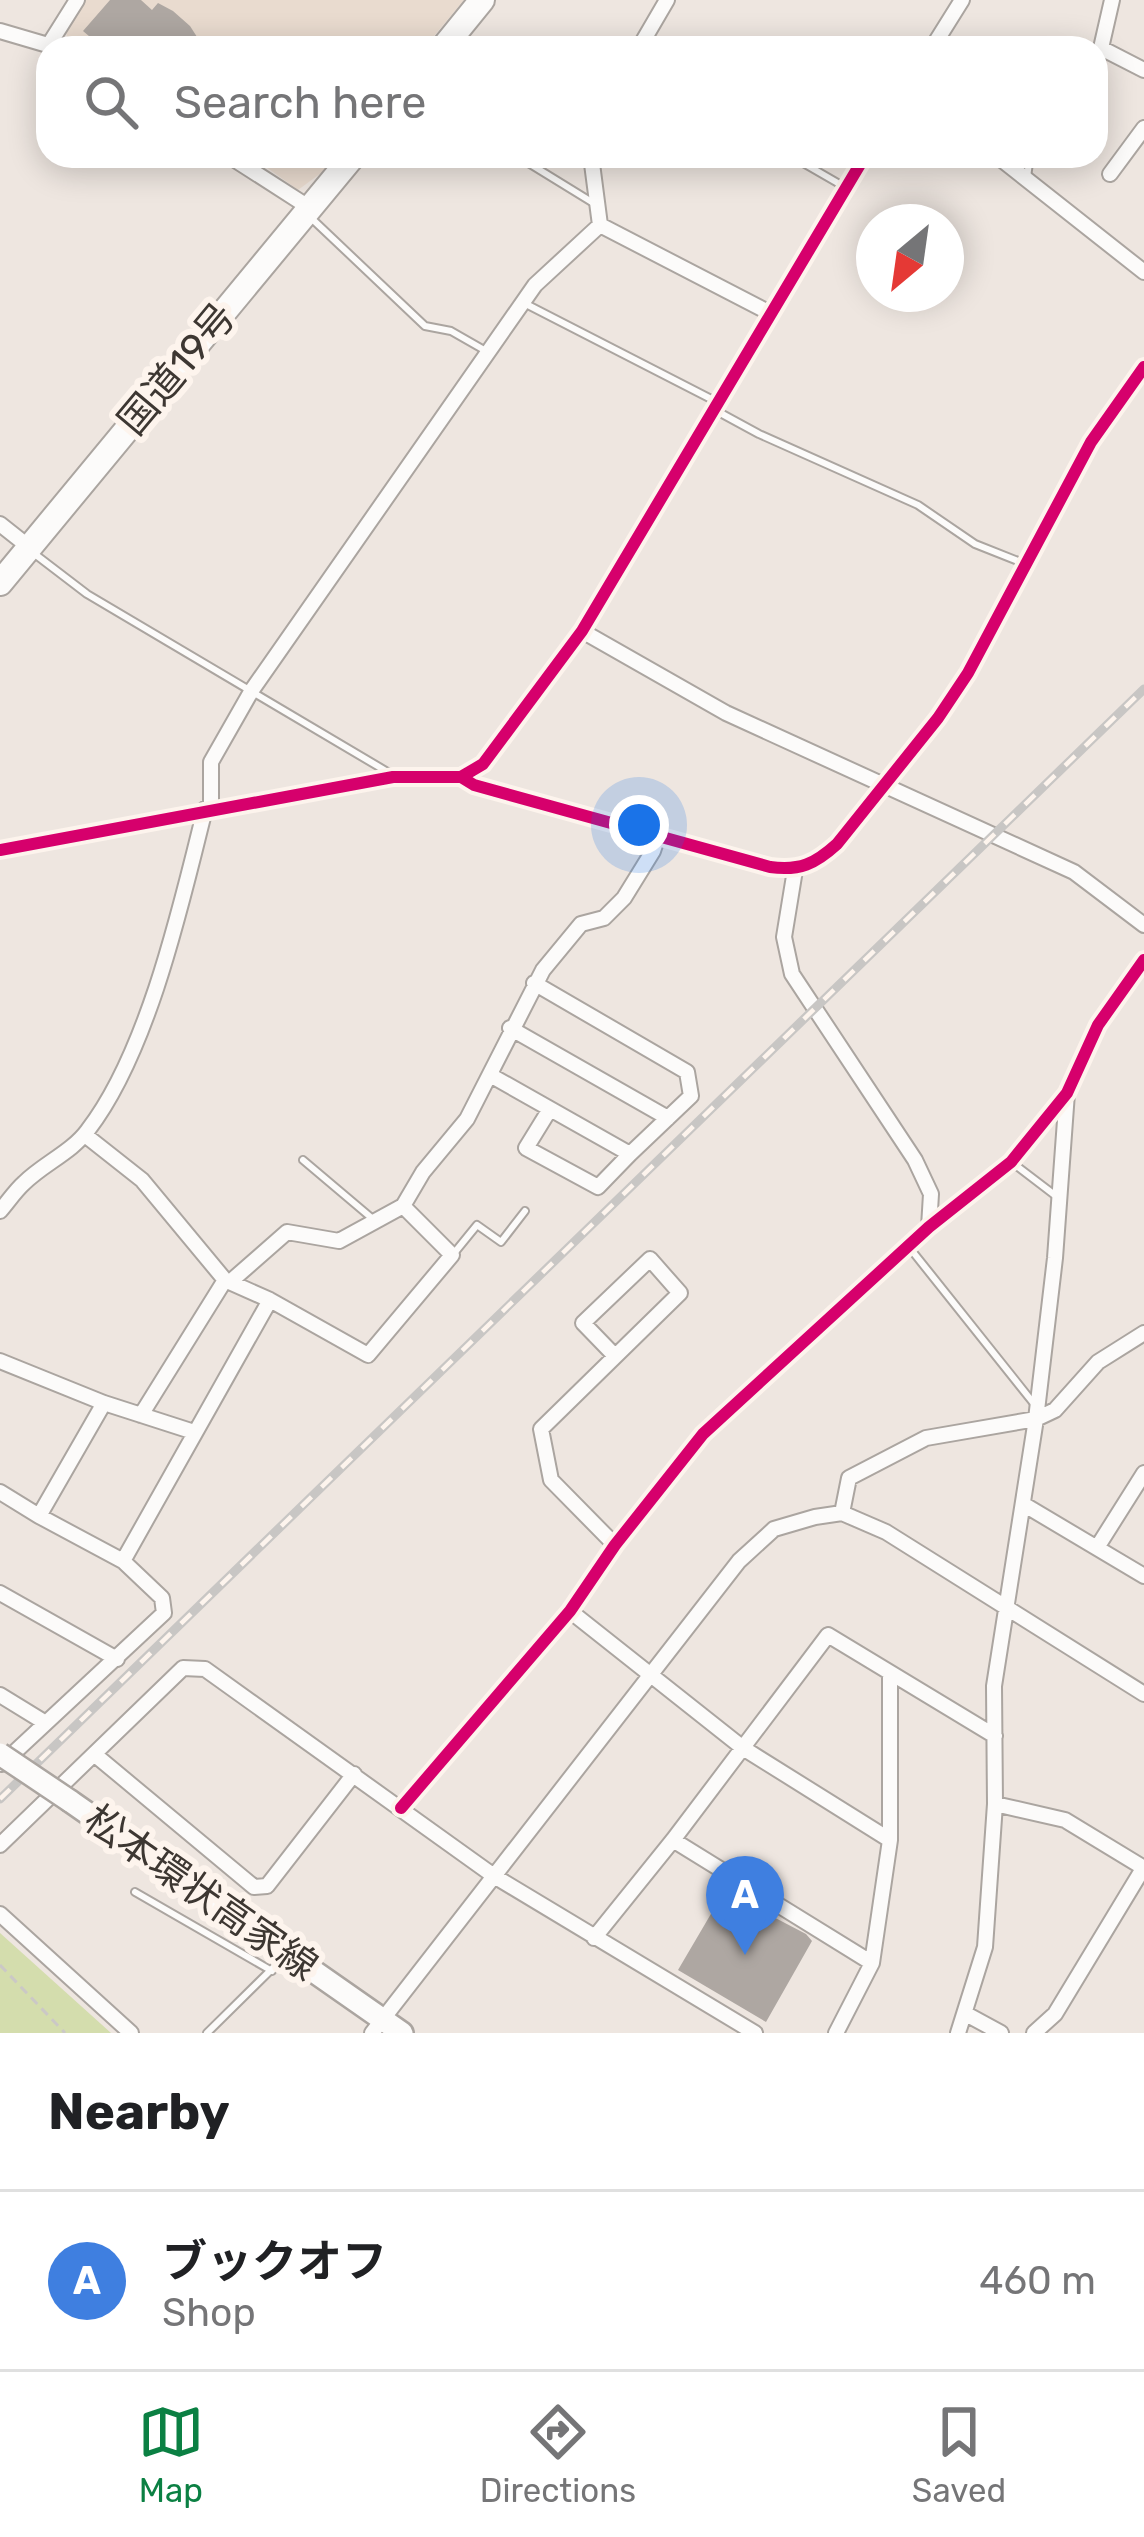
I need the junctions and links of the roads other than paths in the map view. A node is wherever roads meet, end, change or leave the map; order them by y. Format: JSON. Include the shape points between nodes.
{"nodes":[{"id":1,"x":76,"y":0,"type":"edge"},
{"id":2,"x":482,"y":0,"type":"edge"},
{"id":3,"x":667,"y":0,"type":"edge"},
{"id":4,"x":962,"y":0,"type":"edge"},
{"id":5,"x":1112,"y":0,"type":"edge"},
{"id":6,"x":0,"y":32,"type":"edge"},
{"id":7,"x":59,"y":36,"type":"edge"},
{"id":8,"x":452,"y":36,"type":"edge"},
{"id":9,"x":646,"y":36,"type":"edge"},
{"id":10,"x":940,"y":36,"type":"edge"},
{"id":11,"x":1102,"y":36,"type":"edge"},
{"id":12,"x":36,"y":41,"type":"edge"},
{"id":13,"x":1108,"y":54,"type":"edge"},
{"id":14,"x":1144,"y":70,"type":"edge"},
{"id":15,"x":1144,"y":128,"type":"edge"},
{"id":16,"x":249,"y":168,"type":"edge"},
{"id":17,"x":343,"y":168,"type":"edge"},
{"id":18,"x":536,"y":168,"type":"edge"},
{"id":19,"x":593,"y":168,"type":"edge"},
{"id":20,"x":811,"y":168,"type":"edge"},
{"id":21,"x":858,"y":168,"type":"edge"},
{"id":22,"x":1014,"y":168,"type":"edge"},
{"id":23,"x":1028,"y":168,"type":"edge"},
{"id":24,"x":1110,"y":174,"type":"dead end"},
{"id":25,"x":1027,"y":177,"type":"junction"},
{"id":26,"x":846,"y":188,"type":"junction"},
{"id":27,"x":598,"y":206,"type":"junction"},
{"id":28,"x":308,"y":211,"type":"junction"},
{"id":29,"x":601,"y":225,"type":"junction"},
{"id":30,"x":1144,"y":272,"type":"edge"},
{"id":31,"x":524,"y":302,"type":"junction"},
{"id":32,"x":770,"y":313,"type":"junction"},
{"id":33,"x":491,"y":353,"type":"junction"},
{"id":34,"x":1144,"y":367,"type":"edge"},
{"id":35,"x":715,"y":406,"type":"junction"},
{"id":36,"x":0,"y":524,"type":"edge"},
{"id":37,"x":29,"y":548,"type":"junction"},
{"id":38,"x":1026,"y":564,"type":"junction"},
{"id":39,"x":0,"y":583,"type":"edge"},
{"id":40,"x":582,"y":631,"type":"junction"},
{"id":41,"x":252,"y":690,"type":"junction"},
{"id":42,"x":393,"y":777,"type":"junction"},
{"id":43,"x":461,"y":777,"type":"junction"},
{"id":44,"x":882,"y":784,"type":"junction"},
{"id":45,"x":208,"y":809,"type":"junction"},
{"id":46,"x":658,"y":836,"type":"junction"},
{"id":47,"x":0,"y":850,"type":"edge"},
{"id":48,"x":795,"y":870,"type":"junction"},
{"id":49,"x":1144,"y":925,"type":"edge"},
{"id":50,"x":1144,"y":960,"type":"edge"},
{"id":51,"x":534,"y":982,"type":"junction"},
{"id":52,"x":510,"y":1028,"type":"junction"},
{"id":53,"x":490,"y":1075,"type":"junction"},
{"id":54,"x":1066,"y":1093,"type":"junction"},
{"id":55,"x":550,"y":1109,"type":"junction"},
{"id":56,"x":668,"y":1118,"type":"junction"},
{"id":57,"x":85,"y":1135,"type":"junction"},
{"id":58,"x":631,"y":1154,"type":"junction"},
{"id":59,"x":303,"y":1160,"type":"dead end"},
{"id":60,"x":1011,"y":1162,"type":"junction"},
{"id":61,"x":1059,"y":1198,"type":"junction"},
{"id":62,"x":403,"y":1207,"type":"junction"},
{"id":63,"x":0,"y":1211,"type":"edge"},
{"id":64,"x":525,"y":1211,"type":"dead end"},
{"id":65,"x":374,"y":1220,"type":"junction"},
{"id":66,"x":929,"y":1227,"type":"junction"},
{"id":67,"x":908,"y":1246,"type":"junction"},
{"id":68,"x":452,"y":1255,"type":"junction"},
{"id":69,"x":228,"y":1281,"type":"junction"},
{"id":70,"x":269,"y":1300,"type":"junction"},
{"id":71,"x":1144,"y":1334,"type":"edge"},
{"id":72,"x":614,"y":1355,"type":"junction"},
{"id":73,"x":1,"y":1366,"type":"edge"},
{"id":74,"x":104,"y":1403,"type":"junction"},
{"id":75,"x":1037,"y":1413,"type":"junction"},
{"id":76,"x":141,"y":1415,"type":"junction"},
{"id":77,"x":194,"y":1432,"type":"junction"},
{"id":78,"x":1144,"y":1473,"type":"edge"},
{"id":79,"x":0,"y":1492,"type":"edge"},
{"id":80,"x":1023,"y":1504,"type":"junction"},
{"id":81,"x":842,"y":1514,"type":"junction"},
{"id":82,"x":39,"y":1516,"type":"junction"},
{"id":83,"x":615,"y":1545,"type":"junction"},
{"id":84,"x":1098,"y":1546,"type":"junction"},
{"id":85,"x":123,"y":1561,"type":"junction"},
{"id":86,"x":1144,"y":1576,"type":"edge"},
{"id":87,"x":0,"y":1593,"type":"edge"},
{"id":88,"x":1004,"y":1607,"type":"junction"},
{"id":89,"x":570,"y":1611,"type":"junction"},
{"id":90,"x":117,"y":1659,"type":"junction"},
{"id":91,"x":890,"y":1673,"type":"junction"},
{"id":92,"x":650,"y":1677,"type":"junction"},
{"id":93,"x":1144,"y":1694,"type":"edge"},
{"id":94,"x":0,"y":1695,"type":"edge"},
{"id":95,"x":44,"y":1723,"type":"junction"},
{"id":96,"x":995,"y":1736,"type":"junction"},
{"id":97,"x":743,"y":1748,"type":"junction"},
{"id":98,"x":0,"y":1753,"type":"edge"},
{"id":99,"x":94,"y":1754,"type":"junction"},
{"id":100,"x":0,"y":1766,"type":"edge"},
{"id":101,"x":354,"y":1774,"type":"junction"},
{"id":102,"x":995,"y":1804,"type":"junction"},
{"id":103,"x":401,"y":1808,"type":"junction"},
{"id":104,"x":673,"y":1840,"type":"junction"},
{"id":105,"x":890,"y":1840,"type":"junction"},
{"id":106,"x":0,"y":1845,"type":"edge"},
{"id":107,"x":1144,"y":1868,"type":"edge"},
{"id":108,"x":494,"y":1876,"type":"junction"},
{"id":109,"x":135,"y":1892,"type":"dead end"},
{"id":110,"x":0,"y":1914,"type":"edge"},
{"id":111,"x":594,"y":1938,"type":"junction"},
{"id":112,"x":287,"y":1953,"type":"junction"},
{"id":113,"x":872,"y":1963,"type":"junction"},
{"id":114,"x":272,"y":1971,"type":"junction"},
{"id":115,"x":966,"y":2014,"type":"junction"},
{"id":116,"x":377,"y":2026,"type":"edge"},
{"id":117,"x":131,"y":2033,"type":"edge"},
{"id":118,"x":207,"y":2033,"type":"edge"},
{"id":119,"x":402,"y":2033,"type":"edge"},
{"id":120,"x":755,"y":2033,"type":"edge"},
{"id":121,"x":836,"y":2033,"type":"edge"},
{"id":122,"x":958,"y":2033,"type":"edge"},
{"id":123,"x":1001,"y":2033,"type":"edge"},
{"id":124,"x":1034,"y":2033,"type":"edge"}],
"edges":[{"from":1,"to":7,"type":"street"},
{"from":2,"to":8,"type":"highway"},
{"from":3,"to":9,"type":"street"},
{"from":4,"to":10,"type":"street"},
{"from":5,"to":11,"type":"street"},
{"from":6,"to":12,"type":"street"},
{"from":13,"to":14,"type":"street"},
{"from":15,"to":24,"type":"street"},
{"from":16,"to":28,"type":"street"},
{"from":17,"to":28,"type":"highway","name":"国道19号"},
{"from":18,"to":27,"type":"lane"},
{"from":19,"to":27,"type":"street"},
{"from":20,"to":26,"type":"lane"},
{"from":21,"to":26,"type":"street"},
{"from":22,"to":25,"type":"street"},
{"from":23,"to":25,"type":"lane"},
{"from":25,"to":30,"type":"street"},
{"from":26,"to":32,"type":"street"},
{"from":27,"to":29,"type":"street"},
{"from":28,"to":33,"type":"lane","via":[[425,326]]},
{"from":28,"to":37,"type":"highway","name":"国道19号"},
{"from":29,"to":31,"type":"street"},
{"from":29,"to":32,"type":"street"},
{"from":31,"to":33,"type":"street"},
{"from":31,"to":35,"type":"lane"},
{"from":32,"to":35,"type":"street"},
{"from":33,"to":41,"type":"street"},
{"from":34,"to":38,"type":"street","via":[[1091,442]]},
{"from":35,"to":38,"type":"lane"},
{"from":35,"to":40,"type":"street"},
{"from":36,"to":37,"type":"street"},
{"from":37,"to":39,"type":"highway","name":"国道19号"},
{"from":37,"to":41,"type":"lane","via":[[87,594]]},
{"from":38,"to":44,"type":"street","via":[[968,673]]},
{"from":40,"to":43,"type":"street","via":[[501,744]]},
{"from":40,"to":44,"type":"street","via":[[726,712]]},
{"from":41,"to":42,"type":"lane"},
{"from":41,"to":45,"type":"street","via":[[211,762]]},
{"from":42,"to":43,"type":"street"},
{"from":42,"to":45,"type":"street"},
{"from":43,"to":46,"type":"street"},
{"from":44,"to":48,"type":"street","via":[[837,844]]},
{"from":44,"to":49,"type":"street","via":[[1074,872]]},
{"from":45,"to":47,"type":"street"},
{"from":45,"to":57,"type":"street","via":[[137,1042]]},
{"from":46,"to":48,"type":"street"},
{"from":46,"to":51,"type":"street","via":[[625,898],[604,918],[581,924]]},
{"from":48,"to":66,"type":"street","via":[[784,937],[792,974],[915,1160],[931,1195]]},
{"from":50,"to":54,"type":"street","via":[[1098,1025]]},
{"from":51,"to":52,"type":"street"},
{"from":51,"to":56,"type":"street","via":[[687,1072],[692,1096]]},
{"from":52,"to":53,"type":"street"},
{"from":52,"to":56,"type":"street"},
{"from":53,"to":55,"type":"street"},
{"from":53,"to":62,"type":"street"},
{"from":54,"to":60,"type":"street"},
{"from":54,"to":61,"type":"street"},
{"from":55,"to":58,"type":"street"},
{"from":55,"to":58,"type":"street","via":[[526,1148],[598,1187]]},
{"from":56,"to":58,"type":"street"},
{"from":57,"to":63,"type":"street"},
{"from":57,"to":69,"type":"street","via":[[142,1180]]},
{"from":59,"to":65,"type":"lane"},
{"from":60,"to":61,"type":"lane"},
{"from":60,"to":66,"type":"street"},
{"from":61,"to":75,"type":"street"},
{"from":62,"to":65,"type":"street"},
{"from":62,"to":68,"type":"street"},
{"from":64,"to":68,"type":"lane","via":[[501,1242],[477,1225]]},
{"from":65,"to":69,"type":"street","via":[[339,1241],[287,1232]]},
{"from":66,"to":67,"type":"street"},
{"from":67,"to":75,"type":"lane"},
{"from":67,"to":83,"type":"street","via":[[716,1420]]},
{"from":68,"to":70,"type":"street","via":[[368,1355]]},
{"from":69,"to":70,"type":"street"},
{"from":69,"to":76,"type":"street"},
{"from":70,"to":77,"type":"street"},
{"from":71,"to":75,"type":"street","via":[[1098,1362],[1055,1411]]},
{"from":72,"to":72,"type":"street","via":[[680,1293],[650,1259],[584,1323]]},
{"from":72,"to":83,"type":"street","via":[[541,1429],[551,1480]]},
{"from":73,"to":74,"type":"street"},
{"from":74,"to":76,"type":"street"},
{"from":74,"to":82,"type":"street"},
{"from":75,"to":80,"type":"street"},
{"from":75,"to":81,"type":"street","via":[[926,1438],[849,1478]]},
{"from":76,"to":77,"type":"street"},
{"from":77,"to":85,"type":"street"},
{"from":78,"to":84,"type":"street"},
{"from":79,"to":82,"type":"street"},
{"from":80,"to":84,"type":"street"},
{"from":80,"to":88,"type":"street"},
{"from":81,"to":88,"type":"street","via":[[886,1532]]},
{"from":81,"to":92,"type":"street","via":[[774,1529]]},
{"from":82,"to":85,"type":"street"},
{"from":83,"to":89,"type":"street"},
{"from":84,"to":86,"type":"street"},
{"from":85,"to":90,"type":"street","via":[[162,1598],[164,1613]]},
{"from":87,"to":90,"type":"street"},
{"from":88,"to":93,"type":"street"},
{"from":88,"to":96,"type":"street"},
{"from":89,"to":92,"type":"street"},
{"from":89,"to":103,"type":"street"},
{"from":90,"to":95,"type":"street"},
{"from":91,"to":96,"type":"street"},
{"from":91,"to":97,"type":"street","via":[[828,1635]]},
{"from":91,"to":105,"type":"street"},
{"from":92,"to":97,"type":"street"},
{"from":92,"to":108,"type":"street"},
{"from":94,"to":95,"type":"street"},
{"from":95,"to":100,"type":"street"},
{"from":96,"to":102,"type":"street"},
{"from":97,"to":104,"type":"street"},
{"from":97,"to":105,"type":"street"},
{"from":98,"to":112,"type":"main road","name":"松本環状高家線","bridge":true},
{"from":99,"to":101,"type":"street","via":[[183,1668],[205,1669]]},
{"from":99,"to":101,"type":"street","via":[[254,1887],[267,1886]]},
{"from":99,"to":106,"type":"street"},
{"from":101,"to":103,"type":"street"},
{"from":102,"to":107,"type":"street","via":[[1065,1820]]},
{"from":102,"to":115,"type":"street","via":[[985,1947]]},
{"from":103,"to":108,"type":"street"},
{"from":104,"to":111,"type":"street"},
{"from":104,"to":113,"type":"street"},
{"from":105,"to":113,"type":"street"},
{"from":107,"to":124,"type":"street","via":[[1055,2014]]},
{"from":108,"to":111,"type":"street"},
{"from":108,"to":116,"type":"street"},
{"from":109,"to":114,"type":"lane"},
{"from":110,"to":117,"type":"street"},
{"from":111,"to":120,"type":"street"},
{"from":112,"to":114,"type":"lane"},
{"from":112,"to":116,"type":"main road","name":"松本環状高家線"},
{"from":113,"to":121,"type":"street"},
{"from":114,"to":118,"type":"lane"},
{"from":115,"to":122,"type":"street"},
{"from":115,"to":123,"type":"street"},
{"from":116,"to":119,"type":"main road","name":"松本環状高家線"}]}
